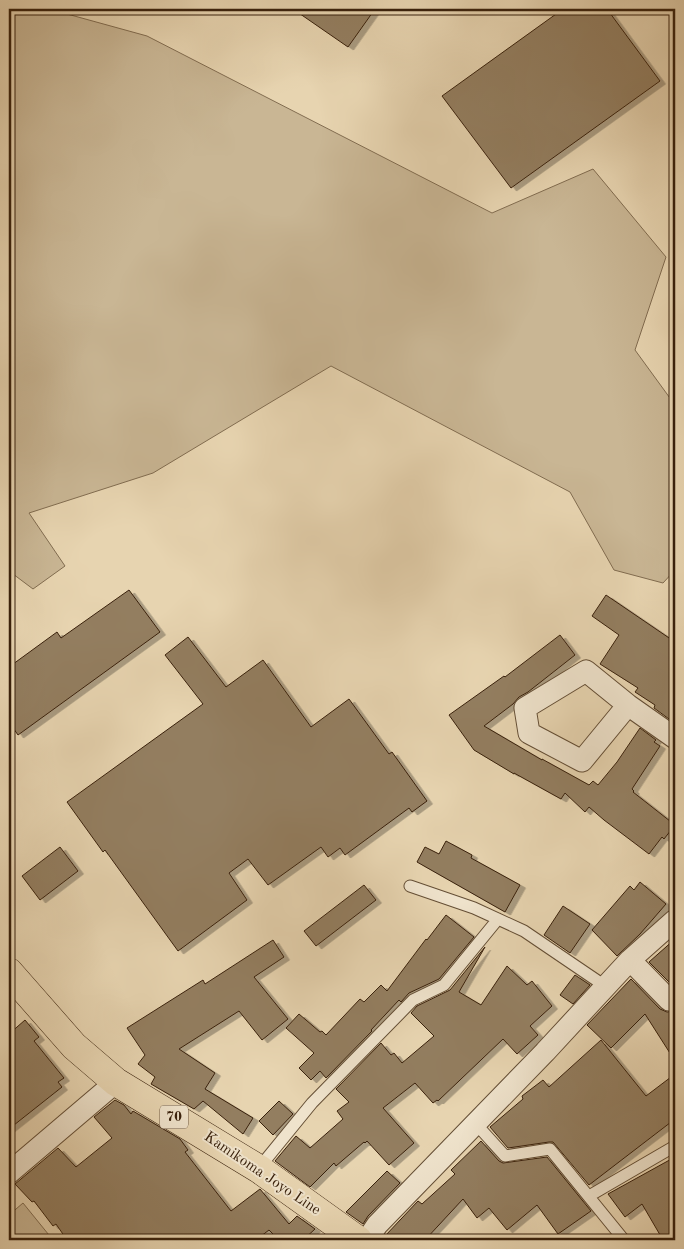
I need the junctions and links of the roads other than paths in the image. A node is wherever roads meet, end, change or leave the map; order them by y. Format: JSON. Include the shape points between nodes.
{"nodes":[{"id":1,"x":628,"y":705,"type":"junction"},
{"id":2,"x":675,"y":738,"type":"edge"},
{"id":3,"x":410,"y":886,"type":"dead end"},
{"id":4,"x":498,"y":919,"type":"junction"},
{"id":5,"x":675,"y":920,"type":"edge"},
{"id":6,"x":630,"y":960,"type":"junction"},
{"id":7,"x":9,"y":972,"type":"edge"},
{"id":8,"x":605,"y":986,"type":"junction"},
{"id":9,"x":675,"y":998,"type":"edge"},
{"id":10,"x":116,"y":1082,"type":"junction"},
{"id":11,"x":476,"y":1124,"type":"junction"},
{"id":12,"x":675,"y":1146,"type":"edge"},
{"id":13,"x":259,"y":1169,"type":"junction"},
{"id":14,"x":9,"y":1174,"type":"edge"},
{"id":15,"x":589,"y":1196,"type":"junction"},
{"id":16,"x":358,"y":1240,"type":"edge"},
{"id":17,"x":367,"y":1240,"type":"edge"},
{"id":18,"x":624,"y":1240,"type":"edge"}],
"edges":[{"from":1,"to":1,"type":"street","via":[[586,671],[525,708],[529,733],[582,762]]},
{"from":1,"to":2,"type":"street"},
{"from":3,"to":4,"type":"lane"},
{"from":4,"to":8,"type":"lane","via":[[524,931]]},
{"from":4,"to":13,"type":"lane","via":[[444,985],[413,1000],[312,1103]]},
{"from":5,"to":6,"type":"street"},
{"from":6,"to":8,"type":"street"},
{"from":6,"to":9,"type":"street","via":[[669,1000]]},
{"from":7,"to":10,"type":"main road","name":"Kamikoma Joyo Line","number":"70","via":[[74,1046]]},
{"from":8,"to":11,"type":"street"},
{"from":10,"to":13,"type":"main road","name":"Kamikoma Joyo Line","number":"70"},
{"from":10,"to":14,"type":"street"},
{"from":11,"to":15,"type":"lane","via":[[505,1156],[550,1149]]},
{"from":11,"to":17,"type":"street","via":[[377,1225]]},
{"from":12,"to":15,"type":"lane"},
{"from":13,"to":16,"type":"main road","name":"Kamikoma Joyo Line","number":"70"},
{"from":15,"to":18,"type":"lane"}]}
